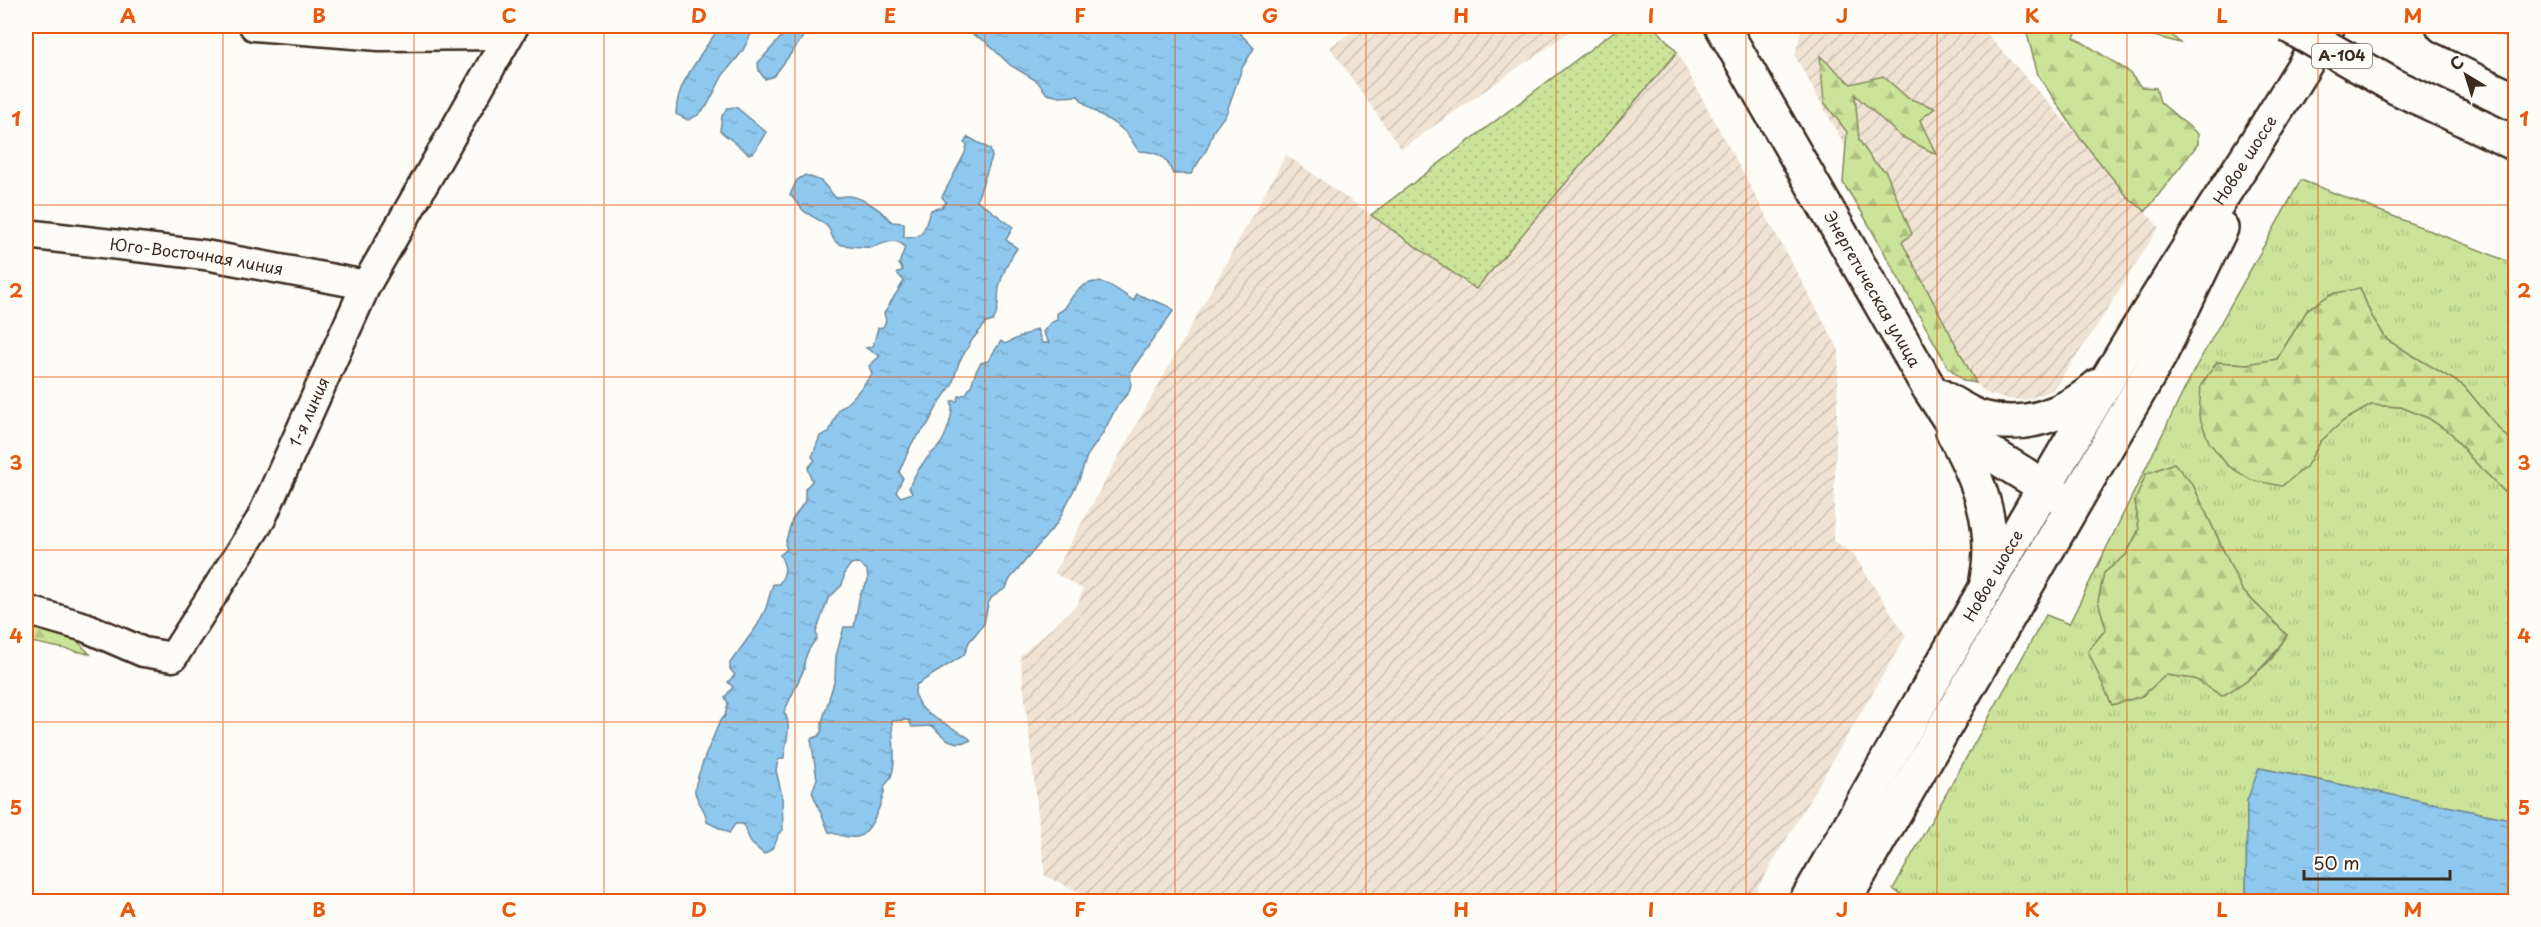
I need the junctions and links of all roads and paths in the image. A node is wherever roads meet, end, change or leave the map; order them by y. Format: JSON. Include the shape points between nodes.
{"nodes":[{"id":1,"x":254,"y":26,"type":"edge"},
{"id":2,"x":1722,"y":26,"type":"edge"},
{"id":3,"x":2289,"y":26,"type":"edge"},
{"id":4,"x":2328,"y":26,"type":"edge"},
{"id":5,"x":2444,"y":26,"type":"edge"},
{"id":6,"x":510,"y":30,"type":"edge"},
{"id":7,"x":2516,"y":61,"type":"edge"},
{"id":8,"x":2270,"y":123,"type":"junction"},
{"id":9,"x":2516,"y":144,"type":"edge"},
{"id":10,"x":26,"y":234,"type":"edge"},
{"id":11,"x":366,"y":285,"type":"junction"},
{"id":12,"x":2115,"y":367,"type":"junction"},
{"id":13,"x":1929,"y":388,"type":"junction"},
{"id":14,"x":2044,"y":488,"type":"junction"},
{"id":15,"x":2074,"y":504,"type":"junction"},
{"id":16,"x":1985,"y":589,"type":"junction"},
{"id":17,"x":26,"y":610,"type":"edge"},
{"id":18,"x":1806,"y":902,"type":"edge"},
{"id":19,"x":1843,"y":902,"type":"edge"}],
"edges":[{"from":1,"to":6,"type":"street","via":[[379,36]]},
{"from":2,"to":13,"type":"main road","name":"Энергетическая улица"},
{"from":3,"to":9,"type":"main road","number":"А-104","bridge":true,"via":[[2396,87]]},
{"from":4,"to":8,"type":"main road","number":"А-104"},
{"from":5,"to":7,"type":"main road"},
{"from":6,"to":11,"type":"street","name":"1-я линия"},
{"from":8,"to":12,"type":"main road","name":"Новое шоссе","number":"А-104"},
{"from":8,"to":15,"type":"main road","name":"Новое шоссе","number":"А-104","via":[[2160,354]]},
{"from":10,"to":11,"type":"street","name":"Юго-Восточная линия","via":[[205,255]]},
{"from":11,"to":17,"type":"street","name":"1-я линия","via":[[261,519],[173,657],[143,652],[85,627]]},
{"from":12,"to":13,"type":"main road","number":"А-104","via":[[2069,409],[2034,419],[2004,422],[1981,418]]},
{"from":12,"to":14,"type":"main road","name":"Новое шоссе","number":"А-104"},
{"from":13,"to":14,"type":"main road","name":"Энергетическая улица","via":[[1948,417],[1972,442]]},
{"from":13,"to":16,"type":"main road","via":[[1968,460],[1983,499],[1990,555]]},
{"from":14,"to":15,"type":"main road","name":"Энергетическая улица"},
{"from":14,"to":16,"type":"main road","name":"Новое шоссе","number":"А-104"},
{"from":15,"to":19,"type":"main road","name":"Новое шоссе","number":"А-104"},
{"from":16,"to":18,"type":"main road","name":"Новое шоссе"}]}
